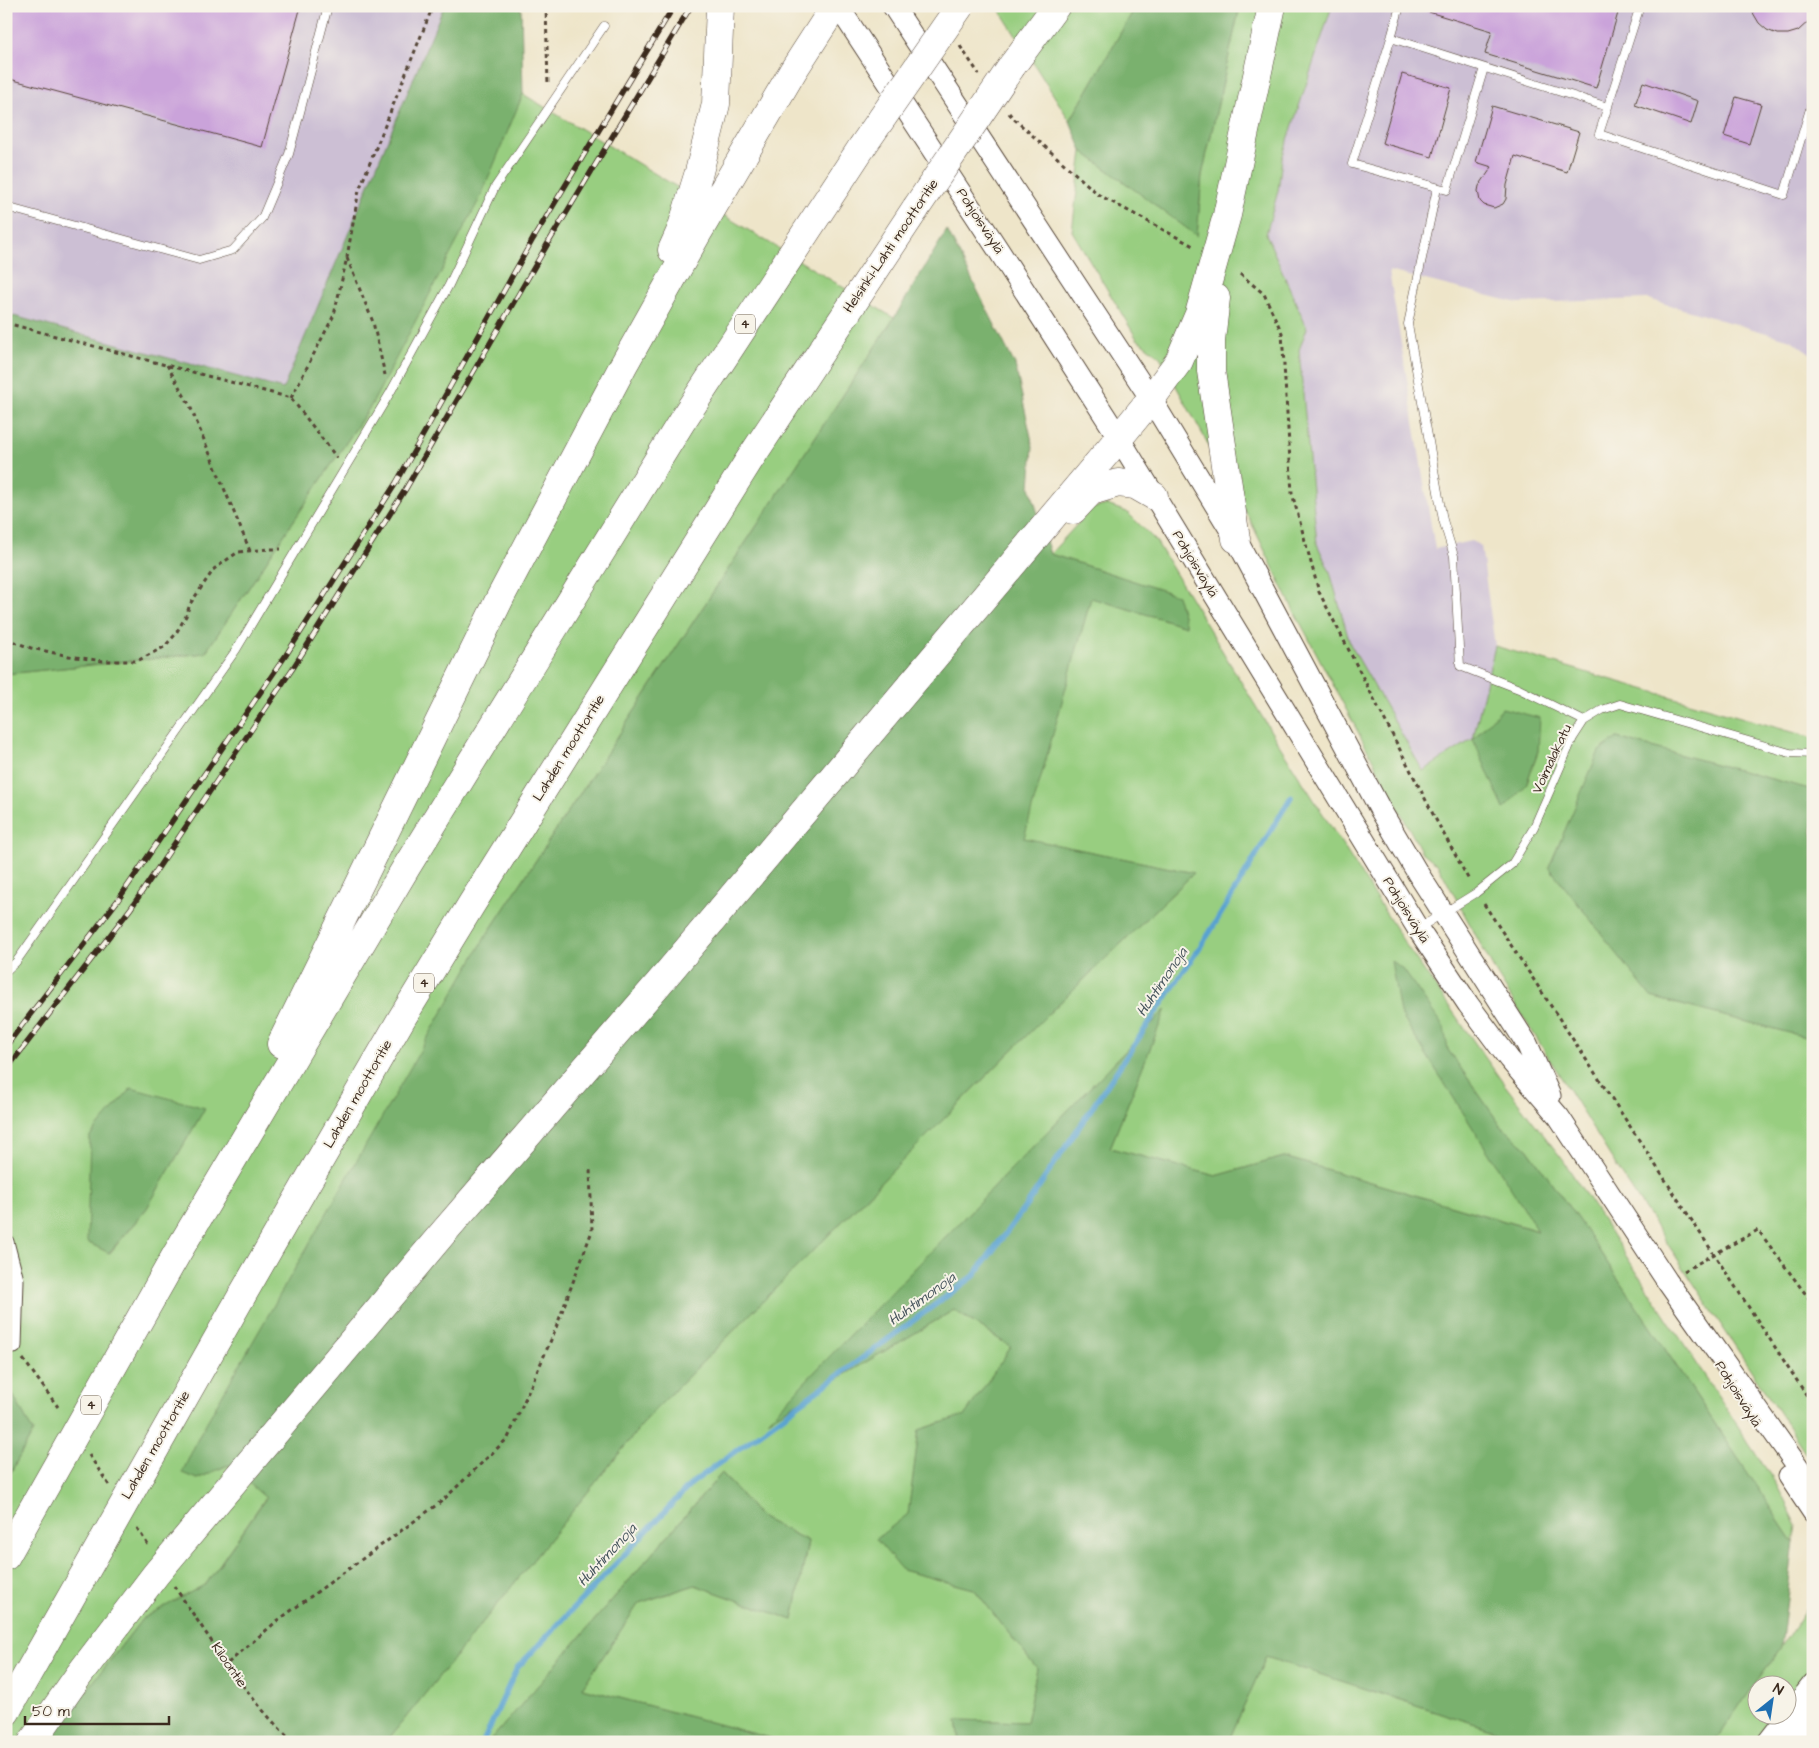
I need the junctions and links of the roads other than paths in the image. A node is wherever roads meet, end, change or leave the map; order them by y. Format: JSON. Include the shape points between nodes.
{"nodes":[{"id":1,"x":328,"y":6,"type":"edge"},
{"id":2,"x":720,"y":6,"type":"edge"},
{"id":3,"x":836,"y":6,"type":"edge"},
{"id":4,"x":893,"y":6,"type":"edge"},
{"id":5,"x":960,"y":6,"type":"edge"},
{"id":6,"x":1056,"y":6,"type":"edge"},
{"id":7,"x":1272,"y":6,"type":"edge"},
{"id":8,"x":1400,"y":6,"type":"edge"},
{"id":9,"x":1640,"y":6,"type":"edge"},
{"id":10,"x":604,"y":26,"type":"dead end"},
{"id":11,"x":1391,"y":38,"type":"junction"},
{"id":12,"x":1484,"y":68,"type":"junction"},
{"id":13,"x":1813,"y":99,"type":"edge"},
{"id":14,"x":1608,"y":107,"type":"junction"},
{"id":15,"x":1437,"y":188,"type":"junction"},
{"id":16,"x":6,"y":206,"type":"edge"},
{"id":17,"x":1226,"y":216,"type":"junction"},
{"id":18,"x":623,"y":366,"type":"junction"},
{"id":19,"x":1151,"y":399,"type":"junction"},
{"id":20,"x":1119,"y":438,"type":"junction"},
{"id":21,"x":731,"y":489,"type":"joint"},
{"id":22,"x":1154,"y":496,"type":"junction"},
{"id":23,"x":1039,"y":533,"type":"junction"},
{"id":24,"x":1236,"y":539,"type":"junction"},
{"id":25,"x":1584,"y":721,"type":"junction"},
{"id":26,"x":1813,"y":754,"type":"edge"},
{"id":27,"x":1443,"y":913,"type":"junction"},
{"id":28,"x":1418,"y":929,"type":"junction"},
{"id":29,"x":6,"y":971,"type":"edge"},
{"id":30,"x":1559,"y":1117,"type":"junction"},
{"id":31,"x":6,"y":1242,"type":"edge"},
{"id":32,"x":176,"y":1255,"type":"junction"},
{"id":33,"x":10,"y":1348,"type":"edge"},
{"id":34,"x":1812,"y":1506,"type":"edge"},
{"id":35,"x":6,"y":1556,"type":"edge"},
{"id":36,"x":1813,"y":1684,"type":"edge"},
{"id":37,"x":6,"y":1712,"type":"edge"},
{"id":38,"x":1813,"y":1713,"type":"edge"},
{"id":39,"x":32,"y":1742,"type":"edge"},
{"id":40,"x":1768,"y":1742,"type":"edge"},
{"id":41,"x":1790,"y":1742,"type":"edge"}],
"edges":[{"from":1,"to":16,"type":"lane","via":[[289,154],[262,218],[233,250],[199,260]]},
{"from":2,"to":18,"type":"highway","via":[[716,104],[699,172],[681,230]]},
{"from":3,"to":18,"type":"highway","via":[[793,71]]},
{"from":3,"to":20,"type":"main road","name":"Pohjoisväylä"},
{"from":4,"to":19,"type":"main road","name":"Pohjoisväylä"},
{"from":5,"to":32,"type":"highway","number":"4","bridge":true,"via":[[862,147],[682,421],[406,866]]},
{"from":6,"to":21,"type":"highway","name":"Helsinki-Lahti moottoritie","number":"4","bridge":true,"via":[[916,208]]},
{"from":7,"to":17,"type":"highway"},
{"from":8,"to":11,"type":"lane"},
{"from":9,"to":14,"type":"lane"},
{"from":10,"to":29,"type":"lane","via":[[495,187],[448,285],[390,393],[236,650],[16,962]]},
{"from":11,"to":12,"type":"lane"},
{"from":11,"to":15,"type":"lane","via":[[1352,164]]},
{"from":12,"to":14,"type":"lane"},
{"from":12,"to":15,"type":"lane","via":[[1447,190]]},
{"from":13,"to":14,"type":"lane","via":[[1784,195],[1599,134]]},
{"from":15,"to":25,"type":"lane","via":[[1408,324],[1443,520],[1454,556],[1460,666],[1519,689]]},
{"from":17,"to":19,"type":"highway","via":[[1199,314],[1179,360]]},
{"from":17,"to":24,"type":"highway","via":[[1212,331],[1211,371]]},
{"from":18,"to":32,"type":"highway","via":[[501,596]]},
{"from":19,"to":20,"type":"highway"},
{"from":19,"to":24,"type":"main road","name":"Pohjoisväylä"},
{"from":20,"to":22,"type":"main road","name":"Pohjoisväylä"},
{"from":20,"to":23,"type":"highway"},
{"from":21,"to":37,"type":"highway","name":"Lahden moottoritie","number":"4","via":[[402,1018]]},
{"from":22,"to":23,"type":"highway","via":[[1134,485],[1118,483],[1091,491],[1067,517]]},
{"from":22,"to":28,"type":"main road","name":"Pohjoisväylä"},
{"from":23,"to":39,"type":"highway","via":[[156,1574]]},
{"from":24,"to":27,"type":"main road","name":"Pohjoisväylä","via":[[1381,811]]},
{"from":25,"to":26,"type":"lane","name":"Voimalakatu","via":[[1620,704],[1790,752]]},
{"from":25,"to":27,"type":"lane","name":"Voimalakatu","via":[[1573,738],[1534,827],[1512,864]]},
{"from":27,"to":28,"type":"lane","name":"Voimalakatu"},
{"from":27,"to":30,"type":"main road","name":"Pohjoisväylä","via":[[1527,1044]]},
{"from":28,"to":30,"type":"main road","name":"Pohjoisväylä","via":[[1509,1059]]},
{"from":30,"to":34,"type":"main road","name":"Pohjoisväylä"},
{"from":31,"to":33,"type":"street","via":[[16,1280]]},
{"from":32,"to":35,"type":"highway","number":"4"},
{"from":36,"to":40,"type":"main road"},
{"from":38,"to":41,"type":"main road"}]}
